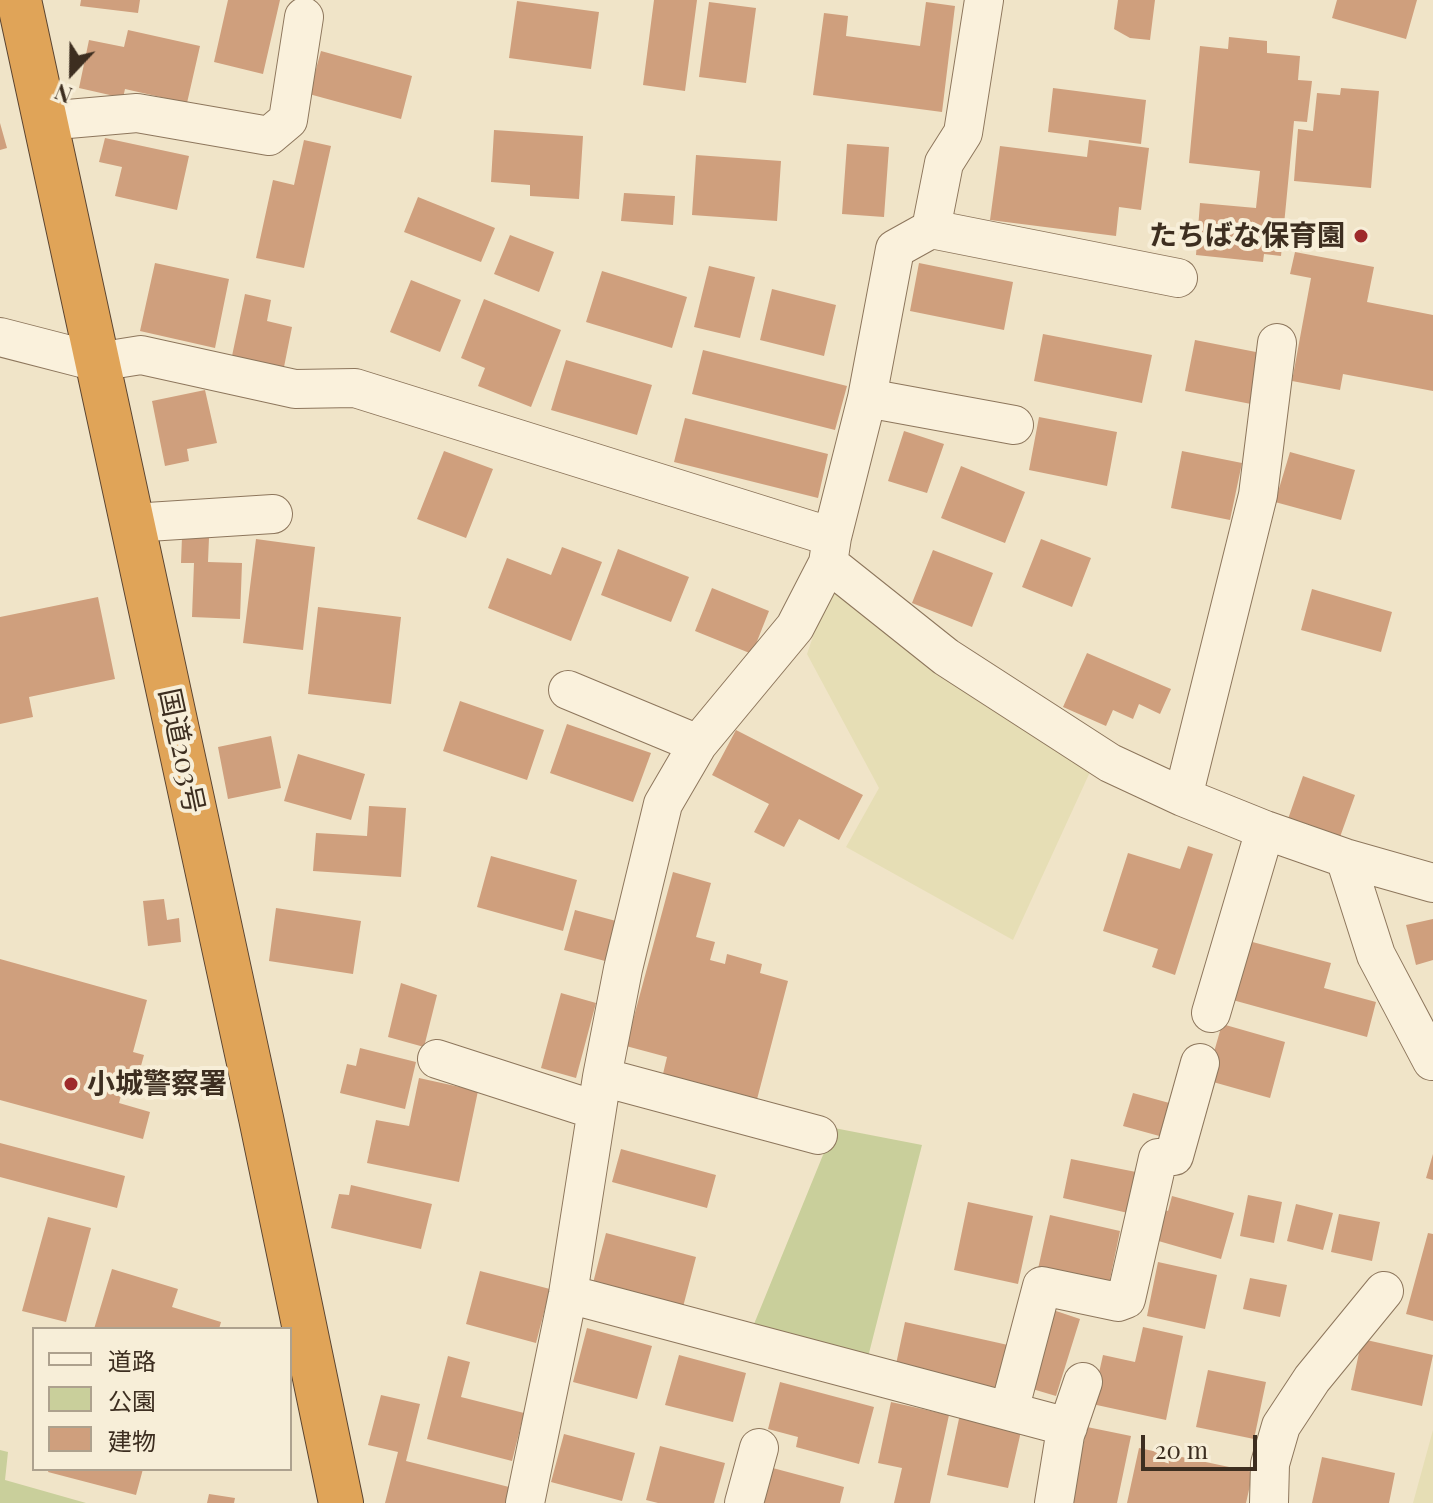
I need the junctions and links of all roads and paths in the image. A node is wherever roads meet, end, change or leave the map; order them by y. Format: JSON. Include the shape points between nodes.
{"nodes":[{"id":1,"x":19,"y":0,"type":"edge"},
{"id":2,"x":984,"y":0,"type":"edge"},
{"id":3,"x":304,"y":17,"type":"dead end"},
{"id":4,"x":45,"y":121,"type":"junction"},
{"id":5,"x":931,"y":229,"type":"junction"},
{"id":6,"x":1178,"y":278,"type":"dead end"},
{"id":7,"x":0,"y":337,"type":"edge"},
{"id":8,"x":1277,"y":343,"type":"dead end"},
{"id":9,"x":97,"y":362,"type":"junction"},
{"id":10,"x":867,"y":398,"type":"junction"},
{"id":11,"x":1014,"y":425,"type":"dead end"},
{"id":12,"x":273,"y":514,"type":"dead end"},
{"id":13,"x":132,"y":523,"type":"junction"},
{"id":14,"x":830,"y":550,"type":"junction"},
{"id":15,"x":568,"y":690,"type":"dead end"},
{"id":16,"x":698,"y":744,"type":"junction"},
{"id":17,"x":1183,"y":797,"type":"junction"},
{"id":18,"x":1265,"y":830,"type":"junction"},
{"id":19,"x":1345,"y":858,"type":"junction"},
{"id":20,"x":1433,"y":883,"type":"edge"},
{"id":21,"x":1211,"y":1013,"type":"dead end"},
{"id":22,"x":437,"y":1059,"type":"dead end"},
{"id":23,"x":1432,"y":1061,"type":"edge"},
{"id":24,"x":1200,"y":1063,"type":"dead end"},
{"id":25,"x":598,"y":1094,"type":"junction"},
{"id":26,"x":818,"y":1135,"type":"dead end"},
{"id":27,"x":1384,"y":1291,"type":"dead end"},
{"id":28,"x":568,"y":1294,"type":"junction"},
{"id":29,"x":1083,"y":1382,"type":"dead end"},
{"id":30,"x":1009,"y":1411,"type":"junction"},
{"id":31,"x":1068,"y":1427,"type":"junction"},
{"id":32,"x":759,"y":1448,"type":"dead end"},
{"id":33,"x":341,"y":1503,"type":"edge"},
{"id":34,"x":525,"y":1503,"type":"edge"},
{"id":35,"x":744,"y":1503,"type":"edge"},
{"id":36,"x":1054,"y":1503,"type":"edge"},
{"id":37,"x":1269,"y":1503,"type":"edge"}],
"edges":[{"from":1,"to":4,"type":"highway","name":"国道203号"},
{"from":2,"to":5,"type":"street","via":[[963,133],[944,163]]},
{"from":3,"to":4,"type":"street","via":[[288,120],[269,136],[137,113]]},
{"from":4,"to":9,"type":"highway","name":"国道203号"},
{"from":5,"to":6,"type":"street"},
{"from":5,"to":10,"type":"street","via":[[895,249]]},
{"from":7,"to":9,"type":"street"},
{"from":8,"to":17,"type":"street","via":[[1258,495]]},
{"from":9,"to":13,"type":"highway","name":"国道203号"},
{"from":9,"to":14,"type":"street","via":[[141,355],[295,389],[355,388]]},
{"from":10,"to":11,"type":"street"},
{"from":10,"to":14,"type":"street"},
{"from":12,"to":13,"type":"street"},
{"from":13,"to":33,"type":"highway","name":"国道203号"},
{"from":14,"to":16,"type":"street","via":[[795,627]]},
{"from":14,"to":17,"type":"street","via":[[946,657],[1110,763]]},
{"from":15,"to":16,"type":"street"},
{"from":16,"to":25,"type":"street","via":[[663,804]]},
{"from":17,"to":18,"type":"street"},
{"from":18,"to":19,"type":"street"},
{"from":18,"to":21,"type":"street"},
{"from":19,"to":20,"type":"street"},
{"from":19,"to":23,"type":"street","via":[[1376,955]]},
{"from":22,"to":25,"type":"street"},
{"from":24,"to":30,"type":"street","via":[[1174,1156],[1158,1158],[1126,1299],[1118,1302],[1042,1286]]},
{"from":25,"to":26,"type":"street"},
{"from":25,"to":28,"type":"street"},
{"from":27,"to":37,"type":"street","via":[[1281,1426],[1270,1464]]},
{"from":28,"to":30,"type":"street"},
{"from":28,"to":34,"type":"street"},
{"from":29,"to":31,"type":"street"},
{"from":30,"to":31,"type":"street"},
{"from":31,"to":36,"type":"street"},
{"from":32,"to":35,"type":"street"}]}
